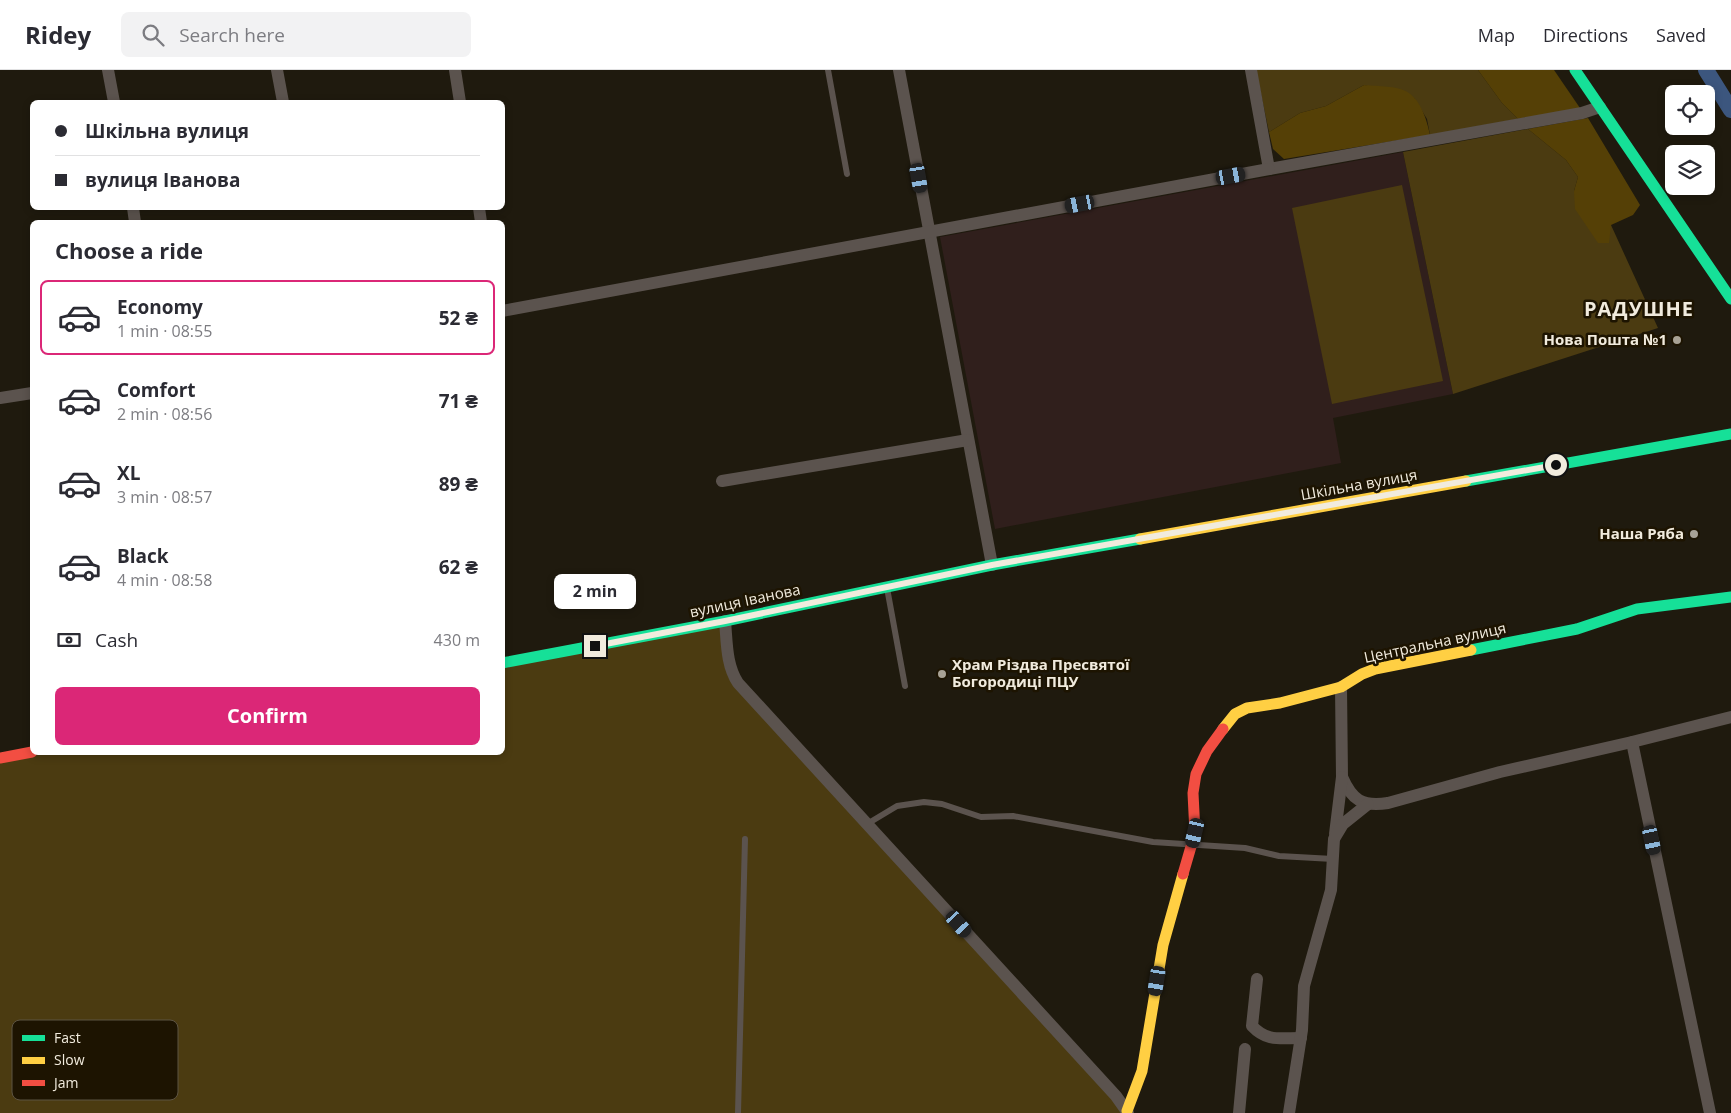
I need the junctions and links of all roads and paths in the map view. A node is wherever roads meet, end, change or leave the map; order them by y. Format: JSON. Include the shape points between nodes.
{"nodes":[{"id":1,"x":108,"y":70,"type":"edge"},
{"id":2,"x":277,"y":70,"type":"edge"},
{"id":3,"x":454,"y":70,"type":"edge"},
{"id":4,"x":828,"y":70,"type":"edge"},
{"id":5,"x":899,"y":70,"type":"edge"},
{"id":6,"x":1251,"y":70,"type":"edge"},
{"id":7,"x":1575,"y":70,"type":"edge"},
{"id":8,"x":114,"y":100,"type":"edge"},
{"id":9,"x":283,"y":100,"type":"edge"},
{"id":10,"x":460,"y":100,"type":"edge"},
{"id":11,"x":1600,"y":107,"type":"junction"},
{"id":12,"x":1269,"y":169,"type":"junction"},
{"id":13,"x":847,"y":174,"type":"dead end"},
{"id":14,"x":929,"y":232,"type":"junction"},
{"id":15,"x":1731,"y":299,"type":"edge"},
{"id":16,"x":505,"y":310,"type":"edge"},
{"id":17,"x":30,"y":393,"type":"edge"},
{"id":18,"x":0,"y":398,"type":"edge"},
{"id":19,"x":1731,"y":434,"type":"edge"},
{"id":20,"x":968,"y":440,"type":"junction"},
{"id":21,"x":722,"y":481,"type":"dead end"},
{"id":22,"x":992,"y":565,"type":"junction"},
{"id":23,"x":887,"y":587,"type":"junction"},
{"id":24,"x":1731,"y":596,"type":"edge"},
{"id":25,"x":725,"y":621,"type":"junction"},
{"id":26,"x":505,"y":662,"type":"edge"},
{"id":27,"x":905,"y":686,"type":"dead end"},
{"id":28,"x":1341,"y":687,"type":"junction"},
{"id":29,"x":1731,"y":717,"type":"edge"},
{"id":30,"x":1632,"y":742,"type":"junction"},
{"id":31,"x":30,"y":752,"type":"edge"},
{"id":32,"x":0,"y":758,"type":"edge"},
{"id":33,"x":1342,"y":777,"type":"junction"},
{"id":34,"x":1368,"y":804,"type":"junction"},
{"id":35,"x":867,"y":824,"type":"junction"},
{"id":36,"x":745,"y":839,"type":"dead end"},
{"id":37,"x":1334,"y":839,"type":"junction"},
{"id":38,"x":1192,"y":846,"type":"junction"},
{"id":39,"x":1333,"y":860,"type":"junction"},
{"id":40,"x":1257,"y":979,"type":"dead end"},
{"id":41,"x":1301,"y":1038,"type":"junction"},
{"id":42,"x":1245,"y":1049,"type":"dead end"},
{"id":43,"x":1128,"y":1112,"type":"edge"},
{"id":44,"x":738,"y":1113,"type":"edge"},
{"id":45,"x":1239,"y":1113,"type":"edge"},
{"id":46,"x":1289,"y":1113,"type":"edge"},
{"id":47,"x":1710,"y":1113,"type":"edge"}],
"edges":[{"from":1,"to":8,"type":"street"},
{"from":2,"to":9,"type":"street"},
{"from":3,"to":10,"type":"street"},
{"from":4,"to":13,"type":"lane"},
{"from":5,"to":14,"type":"street"},
{"from":6,"to":12,"type":"street"},
{"from":7,"to":11,"type":"street"},
{"from":11,"to":12,"type":"street","via":[[1582,113]]},
{"from":11,"to":15,"type":"street"},
{"from":12,"to":14,"type":"street"},
{"from":14,"to":16,"type":"street"},
{"from":14,"to":20,"type":"street"},
{"from":17,"to":18,"type":"street"},
{"from":19,"to":22,"type":"street","name":"Шкільна вулиця"},
{"from":20,"to":21,"type":"street"},
{"from":20,"to":22,"type":"street"},
{"from":22,"to":23,"type":"street","name":"вулиця Іванова"},
{"from":23,"to":25,"type":"street","name":"вулиця Іванова"},
{"from":23,"to":27,"type":"lane"},
{"from":24,"to":28,"type":"street","name":"Центральна вулиця","via":[[1637,609],[1577,629],[1375,669]]},
{"from":25,"to":26,"type":"street","name":"вулиця Іванова"},
{"from":25,"to":35,"type":"street","via":[[731,670],[738,683]]},
{"from":28,"to":33,"type":"street"},
{"from":28,"to":38,"type":"street","name":"Центральна вулиця","via":[[1299,699],[1247,708],[1235,714],[1207,751],[1196,774]]},
{"from":29,"to":30,"type":"street"},
{"from":30,"to":34,"type":"street","via":[[1500,772],[1388,804]]},
{"from":30,"to":47,"type":"street"},
{"from":31,"to":32,"type":"street"},
{"from":33,"to":34,"type":"street","via":[[1354,797]]},
{"from":33,"to":37,"type":"street"},
{"from":34,"to":37,"type":"street","via":[[1343,824]]},
{"from":35,"to":38,"type":"lane","via":[[897,806],[924,802],[942,804],[981,817],[1012,816]]},
{"from":35,"to":43,"type":"street"},
{"from":36,"to":44,"type":"lane"},
{"from":37,"to":39,"type":"street"},
{"from":38,"to":39,"type":"lane","via":[[1245,848],[1279,856]]},
{"from":38,"to":43,"type":"street","name":"Центральна вулиця","via":[[1163,945],[1142,1070]]},
{"from":39,"to":41,"type":"street","via":[[1331,890],[1304,986]]},
{"from":40,"to":41,"type":"street","via":[[1252,1026],[1268,1038]]},
{"from":41,"to":46,"type":"street"},
{"from":42,"to":45,"type":"street"}]}
